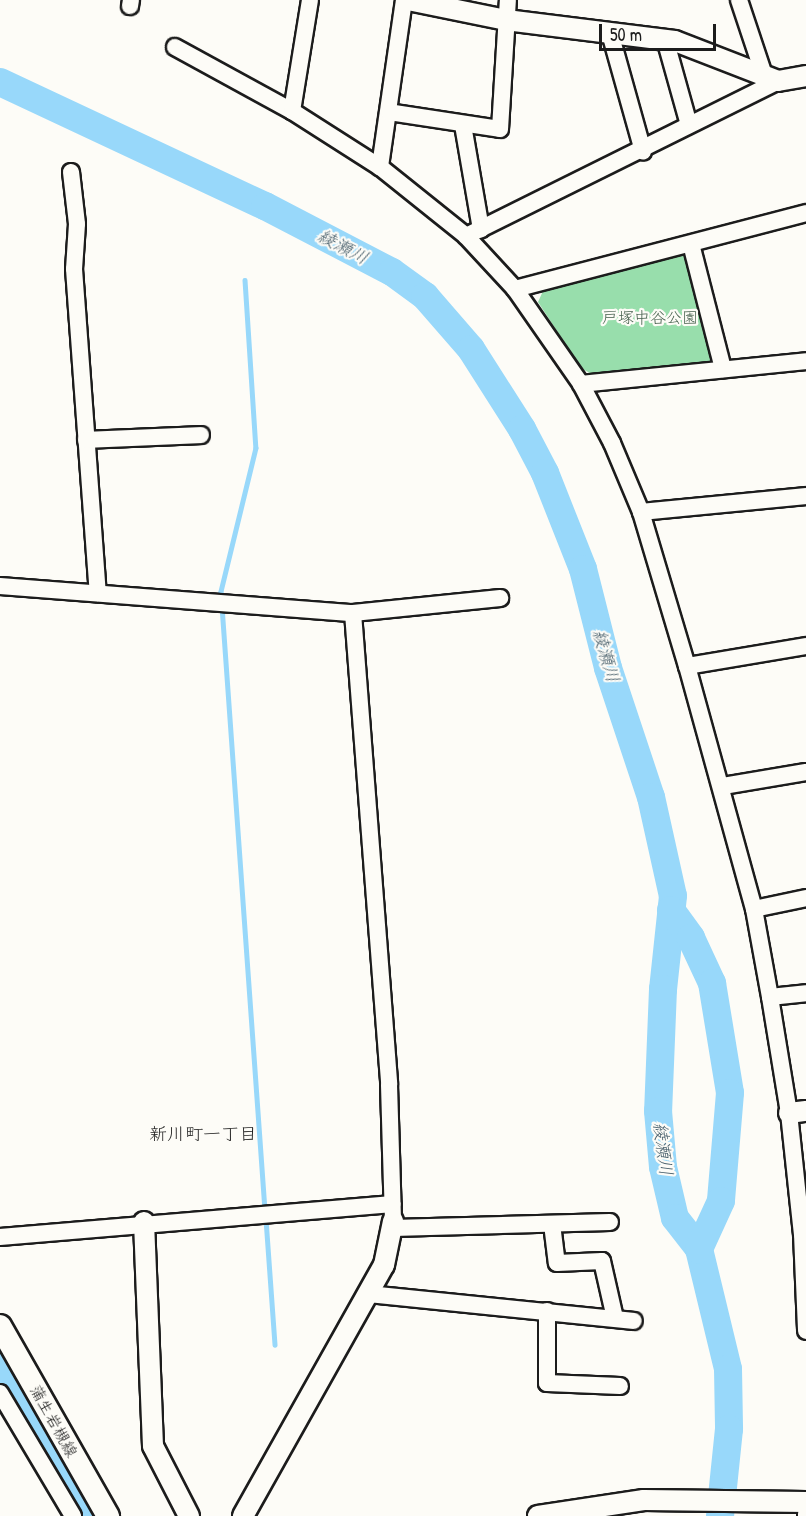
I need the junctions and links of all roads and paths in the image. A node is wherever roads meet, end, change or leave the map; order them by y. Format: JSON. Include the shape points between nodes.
{"nodes":[{"id":1,"x":310,"y":0,"type":"edge"},
{"id":2,"x":406,"y":0,"type":"edge"},
{"id":3,"x":508,"y":0,"type":"edge"},
{"id":4,"x":738,"y":0,"type":"edge"},
{"id":5,"x":506,"y":20,"type":"junction"},
{"id":6,"x":610,"y":33,"type":"junction"},
{"id":7,"x":665,"y":39,"type":"junction"},
{"id":8,"x":176,"y":47,"type":"dead end"},
{"id":9,"x":806,"y":76,"type":"edge"},
{"id":10,"x":771,"y":78,"type":"junction"},
{"id":11,"x":292,"y":111,"type":"junction"},
{"id":12,"x":388,"y":112,"type":"junction"},
{"id":13,"x":463,"y":125,"type":"junction"},
{"id":14,"x":689,"y":125,"type":"junction"},
{"id":15,"x":643,"y":151,"type":"junction"},
{"id":16,"x":380,"y":167,"type":"junction"},
{"id":17,"x":71,"y":172,"type":"dead end"},
{"id":18,"x":806,"y":213,"type":"edge"},
{"id":19,"x":473,"y":232,"type":"junction"},
{"id":20,"x":691,"y":244,"type":"junction"},
{"id":21,"x":515,"y":289,"type":"junction"},
{"id":22,"x":806,"y":361,"type":"edge"},
{"id":23,"x":723,"y":369,"type":"junction"},
{"id":24,"x":581,"y":384,"type":"junction"},
{"id":25,"x":201,"y":435,"type":"dead end"},
{"id":26,"x":86,"y":440,"type":"junction"},
{"id":27,"x":806,"y":496,"type":"edge"},
{"id":28,"x":640,"y":512,"type":"junction"},
{"id":29,"x":0,"y":586,"type":"edge"},
{"id":30,"x":98,"y":593,"type":"junction"},
{"id":31,"x":500,"y":598,"type":"dead end"},
{"id":32,"x":353,"y":613,"type":"junction"},
{"id":33,"x":806,"y":646,"type":"edge"},
{"id":34,"x":687,"y":666,"type":"junction"},
{"id":35,"x":806,"y":772,"type":"edge"},
{"id":36,"x":723,"y":786,"type":"junction"},
{"id":37,"x":806,"y":898,"type":"edge"},
{"id":38,"x":754,"y":909,"type":"junction"},
{"id":39,"x":806,"y":993,"type":"edge"},
{"id":40,"x":770,"y":997,"type":"junction"},
{"id":41,"x":797,"y":1112,"type":"edge"},
{"id":42,"x":393,"y":1218,"type":"junction"},
{"id":43,"x":144,"y":1222,"type":"junction"},
{"id":44,"x":610,"y":1222,"type":"dead end"},
{"id":45,"x":552,"y":1224,"type":"junction"},
{"id":46,"x":804,"y":1234,"type":"edge"},
{"id":47,"x":0,"y":1237,"type":"edge"},
{"id":48,"x":369,"y":1294,"type":"junction"},
{"id":49,"x":548,"y":1311,"type":"junction"},
{"id":50,"x":615,"y":1318,"type":"junction"},
{"id":51,"x":634,"y":1321,"type":"dead end"},
{"id":52,"x":0,"y":1326,"type":"edge"},
{"id":53,"x":806,"y":1331,"type":"edge"},
{"id":54,"x":620,"y":1386,"type":"dead end"},
{"id":55,"x":0,"y":1393,"type":"edge"},
{"id":56,"x":798,"y":1502,"type":"edge"},
{"id":57,"x":73,"y":1516,"type":"edge"},
{"id":58,"x":108,"y":1516,"type":"edge"},
{"id":59,"x":189,"y":1516,"type":"edge"},
{"id":60,"x":243,"y":1516,"type":"edge"},
{"id":61,"x":538,"y":1516,"type":"edge"}],
"edges":[{"from":1,"to":11,"type":"street"},
{"from":2,"to":5,"type":"street"},
{"from":2,"to":12,"type":"street"},
{"from":3,"to":5,"type":"street"},
{"from":4,"to":10,"type":"street"},
{"from":5,"to":6,"type":"street"},
{"from":5,"to":13,"type":"street","via":[[500,129]]},
{"from":6,"to":7,"type":"street"},
{"from":6,"to":15,"type":"street"},
{"from":7,"to":10,"type":"street"},
{"from":7,"to":14,"type":"street"},
{"from":8,"to":11,"type":"street"},
{"from":9,"to":10,"type":"street"},
{"from":10,"to":14,"type":"street"},
{"from":11,"to":16,"type":"street"},
{"from":12,"to":13,"type":"street"},
{"from":12,"to":16,"type":"street"},
{"from":13,"to":19,"type":"street"},
{"from":14,"to":15,"type":"street"},
{"from":15,"to":19,"type":"street"},
{"from":16,"to":19,"type":"street"},
{"from":17,"to":26,"type":"street","via":[[77,224],[74,269]]},
{"from":18,"to":20,"type":"street"},
{"from":19,"to":21,"type":"street"},
{"from":20,"to":21,"type":"street"},
{"from":20,"to":23,"type":"street"},
{"from":21,"to":24,"type":"street"},
{"from":22,"to":23,"type":"street"},
{"from":23,"to":24,"type":"street"},
{"from":24,"to":28,"type":"street","via":[[612,443]]},
{"from":25,"to":26,"type":"street"},
{"from":26,"to":30,"type":"street"},
{"from":27,"to":28,"type":"street"},
{"from":28,"to":34,"type":"street"},
{"from":29,"to":30,"type":"street"},
{"from":30,"to":32,"type":"street"},
{"from":31,"to":32,"type":"street"},
{"from":32,"to":42,"type":"street","via":[[389,1085]]},
{"from":33,"to":34,"type":"street"},
{"from":34,"to":36,"type":"street"},
{"from":35,"to":36,"type":"street"},
{"from":36,"to":38,"type":"street"},
{"from":37,"to":38,"type":"street"},
{"from":38,"to":40,"type":"street"},
{"from":39,"to":40,"type":"street"},
{"from":40,"to":41,"type":"street"},
{"from":41,"to":46,"type":"street"},
{"from":42,"to":43,"type":"street"},
{"from":42,"to":45,"type":"street"},
{"from":42,"to":48,"type":"street","via":[[384,1265]]},
{"from":43,"to":47,"type":"street"},
{"from":43,"to":59,"type":"street","via":[[153,1446]]},
{"from":44,"to":45,"type":"street"},
{"from":45,"to":50,"type":"street","via":[[557,1263],[602,1261]]},
{"from":46,"to":53,"type":"street"},
{"from":48,"to":49,"type":"street"},
{"from":48,"to":60,"type":"street"},
{"from":49,"to":50,"type":"street"},
{"from":49,"to":54,"type":"street","via":[[547,1383]]},
{"from":50,"to":51,"type":"street"},
{"from":52,"to":58,"type":"main road","name":"蒲生岩槻線"},
{"from":55,"to":57,"type":"street"},
{"from":56,"to":61,"type":"street","via":[[653,1500]]}]}
